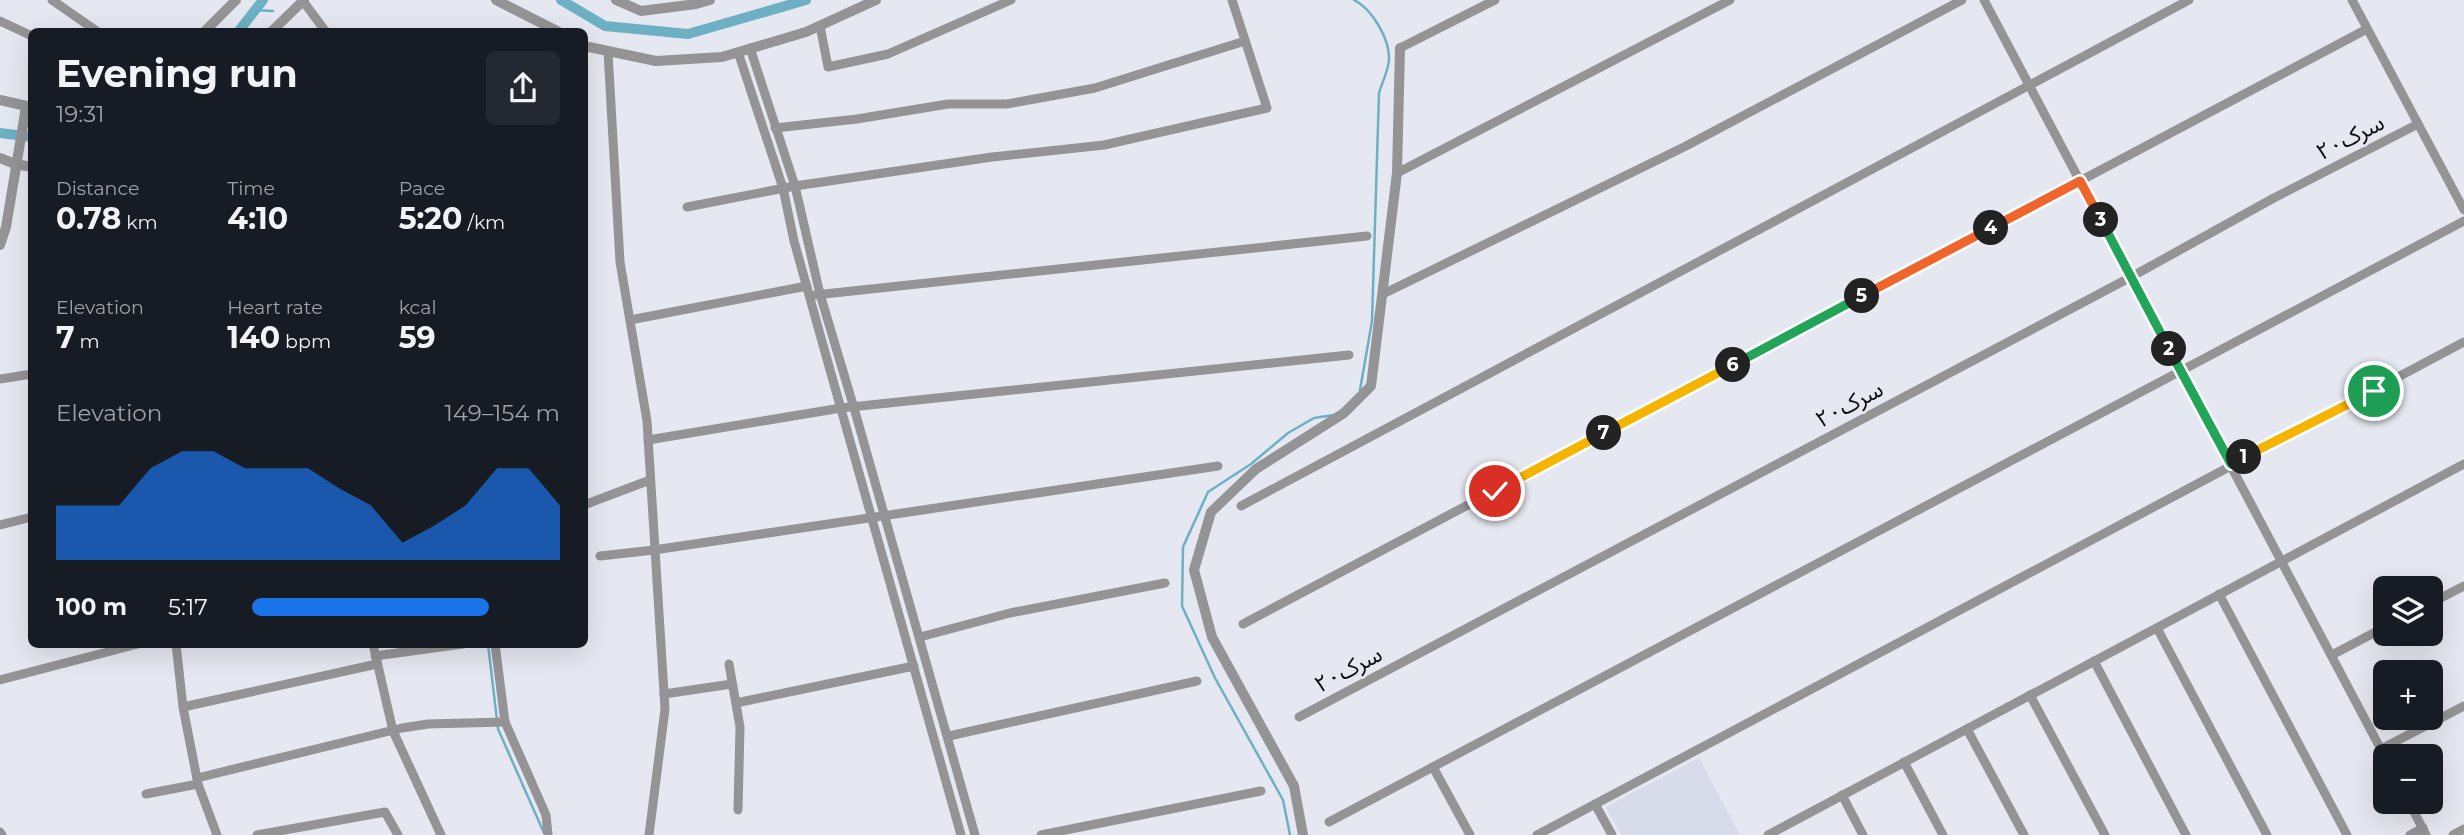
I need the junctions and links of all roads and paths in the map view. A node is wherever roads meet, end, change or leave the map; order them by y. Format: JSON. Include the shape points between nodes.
{"nodes":[{"id":1,"x":52,"y":0,"type":"edge"},
{"id":2,"x":303,"y":0,"type":"edge"},
{"id":3,"x":496,"y":0,"type":"edge"},
{"id":4,"x":710,"y":0,"type":"edge"},
{"id":5,"x":876,"y":0,"type":"edge"},
{"id":6,"x":1011,"y":0,"type":"edge"},
{"id":7,"x":1232,"y":0,"type":"edge"},
{"id":8,"x":1495,"y":0,"type":"edge"},
{"id":9,"x":1730,"y":0,"type":"edge"},
{"id":10,"x":1962,"y":0,"type":"edge"},
{"id":11,"x":1984,"y":0,"type":"edge"},
{"id":12,"x":2189,"y":0,"type":"edge"},
{"id":13,"x":2352,"y":0,"type":"edge"},
{"id":14,"x":233,"y":1,"type":"edge"},
{"id":15,"x":626,"y":1,"type":"edge"},
{"id":16,"x":0,"y":21,"type":"edge"},
{"id":17,"x":820,"y":26,"type":"junction"},
{"id":18,"x":92,"y":28,"type":"edge"},
{"id":19,"x":208,"y":28,"type":"edge"},
{"id":20,"x":275,"y":28,"type":"edge"},
{"id":21,"x":323,"y":28,"type":"edge"},
{"id":22,"x":551,"y":28,"type":"edge"},
{"id":23,"x":2367,"y":29,"type":"junction"},
{"id":24,"x":28,"y":34,"type":"edge"},
{"id":25,"x":1245,"y":41,"type":"junction"},
{"id":26,"x":588,"y":47,"type":"edge"},
{"id":27,"x":1399,"y":48,"type":"joint"},
{"id":28,"x":744,"y":50,"type":"junction"},
{"id":29,"x":608,"y":52,"type":"junction"},
{"id":30,"x":2030,"y":86,"type":"junction"},
{"id":31,"x":0,"y":100,"type":"edge"},
{"id":32,"x":27,"y":110,"type":"edge"},
{"id":33,"x":2418,"y":124,"type":"junction"},
{"id":34,"x":775,"y":128,"type":"junction"},
{"id":35,"x":0,"y":158,"type":"edge"},
{"id":36,"x":16,"y":158,"type":"junction"},
{"id":37,"x":28,"y":165,"type":"edge"},
{"id":38,"x":1397,"y":173,"type":"junction"},
{"id":39,"x":2080,"y":181,"type":"junction"},
{"id":40,"x":795,"y":186,"type":"junction"},
{"id":41,"x":783,"y":188,"type":"junction"},
{"id":42,"x":687,"y":207,"type":"dead end"},
{"id":43,"x":2464,"y":210,"type":"edge"},
{"id":44,"x":2464,"y":221,"type":"edge"},
{"id":45,"x":1367,"y":236,"type":"dead end"},
{"id":46,"x":0,"y":245,"type":"edge"},
{"id":47,"x":2131,"y":276,"type":"junction"},
{"id":48,"x":808,"y":291,"type":"junction"},
{"id":49,"x":820,"y":294,"type":"junction"},
{"id":50,"x":1382,"y":294,"type":"junction"},
{"id":51,"x":630,"y":320,"type":"junction"},
{"id":52,"x":2464,"y":342,"type":"edge"},
{"id":53,"x":1349,"y":355,"type":"dead end"},
{"id":54,"x":2181,"y":371,"type":"junction"},
{"id":55,"x":28,"y":375,"type":"edge"},
{"id":56,"x":0,"y":379,"type":"edge"},
{"id":57,"x":841,"y":408,"type":"junction"},
{"id":58,"x":854,"y":408,"type":"junction"},
{"id":59,"x":648,"y":440,"type":"junction"},
{"id":60,"x":2231,"y":464,"type":"junction"},
{"id":61,"x":2464,"y":464,"type":"edge"},
{"id":62,"x":1218,"y":466,"type":"dead end"},
{"id":63,"x":650,"y":480,"type":"junction"},
{"id":64,"x":588,"y":503,"type":"edge"},
{"id":65,"x":1241,"y":506,"type":"dead end"},
{"id":66,"x":885,"y":516,"type":"junction"},
{"id":67,"x":28,"y":518,"type":"edge"},
{"id":68,"x":872,"y":518,"type":"junction"},
{"id":69,"x":0,"y":525,"type":"edge"},
{"id":70,"x":654,"y":550,"type":"junction"},
{"id":71,"x":600,"y":556,"type":"dead end"},
{"id":72,"x":2282,"y":561,"type":"junction"},
{"id":73,"x":1165,"y":583,"type":"dead end"},
{"id":74,"x":2464,"y":586,"type":"edge"},
{"id":75,"x":2219,"y":594,"type":"junction"},
{"id":76,"x":2443,"y":597,"type":"edge"},
{"id":77,"x":1243,"y":624,"type":"dead end"},
{"id":78,"x":2157,"y":628,"type":"junction"},
{"id":79,"x":2373,"y":633,"type":"edge"},
{"id":80,"x":920,"y":637,"type":"junction"},
{"id":81,"x":108,"y":648,"type":"edge"},
{"id":82,"x":176,"y":648,"type":"edge"},
{"id":83,"x":374,"y":648,"type":"edge"},
{"id":84,"x":441,"y":648,"type":"edge"},
{"id":85,"x":496,"y":648,"type":"edge"},
{"id":86,"x":2332,"y":655,"type":"junction"},
{"id":87,"x":376,"y":660,"type":"junction"},
{"id":88,"x":2094,"y":661,"type":"junction"},
{"id":89,"x":729,"y":664,"type":"dead end"},
{"id":90,"x":914,"y":666,"type":"junction"},
{"id":91,"x":0,"y":680,"type":"edge"},
{"id":92,"x":1197,"y":681,"type":"dead end"},
{"id":93,"x":732,"y":684,"type":"junction"},
{"id":94,"x":664,"y":694,"type":"junction"},
{"id":95,"x":2030,"y":695,"type":"junction"},
{"id":96,"x":736,"y":703,"type":"junction"},
{"id":97,"x":2464,"y":706,"type":"edge"},
{"id":98,"x":183,"y":707,"type":"junction"},
{"id":99,"x":1299,"y":717,"type":"dead end"},
{"id":100,"x":505,"y":722,"type":"junction"},
{"id":101,"x":1967,"y":729,"type":"junction"},
{"id":102,"x":393,"y":731,"type":"junction"},
{"id":103,"x":948,"y":736,"type":"junction"},
{"id":104,"x":2378,"y":744,"type":"edge"},
{"id":105,"x":2399,"y":744,"type":"edge"},
{"id":106,"x":1905,"y":762,"type":"junction"},
{"id":107,"x":1433,"y":767,"type":"junction"},
{"id":108,"x":197,"y":781,"type":"junction"},
{"id":109,"x":1261,"y":791,"type":"dead end"},
{"id":110,"x":146,"y":794,"type":"dead end"},
{"id":111,"x":1842,"y":796,"type":"junction"},
{"id":112,"x":1595,"y":804,"type":"junction"},
{"id":113,"x":738,"y":810,"type":"dead end"},
{"id":114,"x":2415,"y":814,"type":"edge"},
{"id":115,"x":1329,"y":822,"type":"dead end"},
{"id":116,"x":2464,"y":829,"type":"edge"},
{"id":117,"x":1779,"y":832,"type":"edge"},
{"id":118,"x":2425,"y":832,"type":"edge"},
{"id":119,"x":217,"y":835,"type":"edge"},
{"id":120,"x":257,"y":835,"type":"edge"},
{"id":121,"x":398,"y":835,"type":"edge"},
{"id":122,"x":441,"y":835,"type":"edge"},
{"id":123,"x":548,"y":835,"type":"edge"},
{"id":124,"x":649,"y":835,"type":"edge"},
{"id":125,"x":961,"y":835,"type":"edge"},
{"id":126,"x":975,"y":835,"type":"edge"},
{"id":127,"x":1041,"y":835,"type":"edge"},
{"id":128,"x":1303,"y":835,"type":"edge"},
{"id":129,"x":1470,"y":835,"type":"edge"},
{"id":130,"x":1536,"y":835,"type":"edge"},
{"id":131,"x":1612,"y":835,"type":"edge"},
{"id":132,"x":1768,"y":835,"type":"edge"},
{"id":133,"x":1863,"y":835,"type":"edge"},
{"id":134,"x":1943,"y":835,"type":"edge"},
{"id":135,"x":2024,"y":835,"type":"edge"},
{"id":136,"x":2105,"y":835,"type":"edge"},
{"id":137,"x":2186,"y":835,"type":"edge"},
{"id":138,"x":2266,"y":835,"type":"edge"},
{"id":139,"x":2347,"y":835,"type":"edge"},
{"id":140,"x":2410,"y":835,"type":"edge"},
{"id":141,"x":2453,"y":835,"type":"edge"}],
"edges":[{"from":1,"to":18,"type":"street"},
{"from":2,"to":20,"type":"street"},
{"from":2,"to":21,"type":"street"},
{"from":3,"to":22,"type":"street"},
{"from":4,"to":15,"type":"street","via":[[641,11]]},
{"from":5,"to":17,"type":"street"},
{"from":6,"to":17,"type":"street","via":[[888,54],[828,67]]},
{"from":7,"to":25,"type":"street"},
{"from":8,"to":27,"type":"street"},
{"from":9,"to":38,"type":"street"},
{"from":10,"to":50,"type":"street","via":[[1684,147]]},
{"from":11,"to":30,"type":"street"},
{"from":12,"to":30,"type":"street"},
{"from":13,"to":23,"type":"street"},
{"from":14,"to":19,"type":"street"},
{"from":16,"to":24,"type":"street"},
{"from":17,"to":28,"type":"street"},
{"from":23,"to":33,"type":"street"},
{"from":23,"to":39,"type":"street"},
{"from":25,"to":34,"type":"street","via":[[1095,88],[1007,104],[948,104]]},
{"from":25,"to":40,"type":"street","via":[[1267,108],[1104,145]]},
{"from":26,"to":29,"type":"street"},
{"from":27,"to":38,"type":"street"},
{"from":28,"to":29,"type":"street","via":[[722,57],[656,61]]},
{"from":28,"to":34,"type":"street"},
{"from":28,"to":41,"type":"street"},
{"from":29,"to":51,"type":"street","via":[[620,262]]},
{"from":30,"to":39,"type":"street"},
{"from":30,"to":65,"type":"street"},
{"from":31,"to":32,"type":"street"},
{"from":32,"to":36,"type":"street"},
{"from":33,"to":43,"type":"street"},
{"from":33,"to":47,"type":"street","name":"سرک۲۰"},
{"from":34,"to":40,"type":"street"},
{"from":35,"to":36,"type":"street"},
{"from":36,"to":37,"type":"street"},
{"from":36,"to":46,"type":"street"},
{"from":38,"to":50,"type":"street"},
{"from":39,"to":47,"type":"street"},
{"from":39,"to":77,"type":"street"},
{"from":40,"to":41,"type":"street"},
{"from":40,"to":49,"type":"street"},
{"from":41,"to":42,"type":"street"},
{"from":41,"to":48,"type":"street"},
{"from":44,"to":54,"type":"street"},
{"from":45,"to":49,"type":"street"},
{"from":47,"to":54,"type":"street"},
{"from":47,"to":99,"type":"street","name":"سرک۲۰"},
{"from":48,"to":49,"type":"street"},
{"from":48,"to":51,"type":"street"},
{"from":48,"to":57,"type":"street"},
{"from":49,"to":58,"type":"street"},
{"from":50,"to":128,"type":"street","via":[[1371,386],[1344,413],[1256,469],[1211,512],[1194,570],[1212,637],[1294,786]]},
{"from":51,"to":59,"type":"street"},
{"from":52,"to":60,"type":"street"},
{"from":53,"to":58,"type":"street"},
{"from":54,"to":60,"type":"street"},
{"from":54,"to":107,"type":"street"},
{"from":55,"to":56,"type":"street"},
{"from":57,"to":58,"type":"street"},
{"from":57,"to":59,"type":"street"},
{"from":57,"to":68,"type":"street"},
{"from":58,"to":66,"type":"street"},
{"from":59,"to":63,"type":"street"},
{"from":60,"to":72,"type":"street"},
{"from":60,"to":112,"type":"street"},
{"from":61,"to":72,"type":"street"},
{"from":62,"to":66,"type":"street"},
{"from":63,"to":64,"type":"street"},
{"from":63,"to":70,"type":"street"},
{"from":66,"to":68,"type":"street"},
{"from":66,"to":80,"type":"street"},
{"from":67,"to":69,"type":"street"},
{"from":68,"to":70,"type":"street"},
{"from":68,"to":90,"type":"street"},
{"from":70,"to":71,"type":"street"},
{"from":70,"to":94,"type":"street"},
{"from":72,"to":75,"type":"street"},
{"from":72,"to":86,"type":"street"},
{"from":73,"to":80,"type":"street","via":[[1010,613]]},
{"from":74,"to":76,"type":"street"},
{"from":75,"to":78,"type":"street"},
{"from":75,"to":139,"type":"street"},
{"from":78,"to":88,"type":"street"},
{"from":78,"to":138,"type":"street"},
{"from":79,"to":86,"type":"street"},
{"from":80,"to":103,"type":"street"},
{"from":81,"to":91,"type":"street"},
{"from":82,"to":98,"type":"street"},
{"from":83,"to":87,"type":"street"},
{"from":84,"to":87,"type":"street"},
{"from":85,"to":100,"type":"street"},
{"from":86,"to":104,"type":"street"},
{"from":87,"to":98,"type":"street"},
{"from":87,"to":102,"type":"street"},
{"from":88,"to":95,"type":"street"},
{"from":88,"to":137,"type":"street"},
{"from":89,"to":93,"type":"street"},
{"from":90,"to":96,"type":"street"},
{"from":90,"to":125,"type":"street"},
{"from":92,"to":103,"type":"street"},
{"from":93,"to":94,"type":"street"},
{"from":93,"to":96,"type":"street"},
{"from":94,"to":124,"type":"street"},
{"from":95,"to":101,"type":"street"},
{"from":95,"to":136,"type":"street"},
{"from":96,"to":113,"type":"street","via":[[740,727]]},
{"from":97,"to":105,"type":"street"},
{"from":98,"to":108,"type":"street"},
{"from":100,"to":102,"type":"street","via":[[428,724]]},
{"from":100,"to":123,"type":"street","via":[[546,815]]},
{"from":101,"to":106,"type":"street"},
{"from":101,"to":135,"type":"street"},
{"from":102,"to":108,"type":"street"},
{"from":102,"to":122,"type":"street"},
{"from":103,"to":126,"type":"street"},
{"from":106,"to":111,"type":"street"},
{"from":106,"to":134,"type":"street"},
{"from":107,"to":115,"type":"street"},
{"from":107,"to":129,"type":"street"},
{"from":108,"to":110,"type":"street"},
{"from":108,"to":119,"type":"street"},
{"from":109,"to":127,"type":"street"},
{"from":111,"to":117,"type":"street"},
{"from":111,"to":133,"type":"street"},
{"from":112,"to":130,"type":"street"},
{"from":112,"to":131,"type":"street"},
{"from":114,"to":118,"type":"street"},
{"from":116,"to":141,"type":"street"},
{"from":117,"to":132,"type":"street"},
{"from":118,"to":140,"type":"street"},
{"from":120,"to":121,"type":"street","via":[[385,812]]}]}
